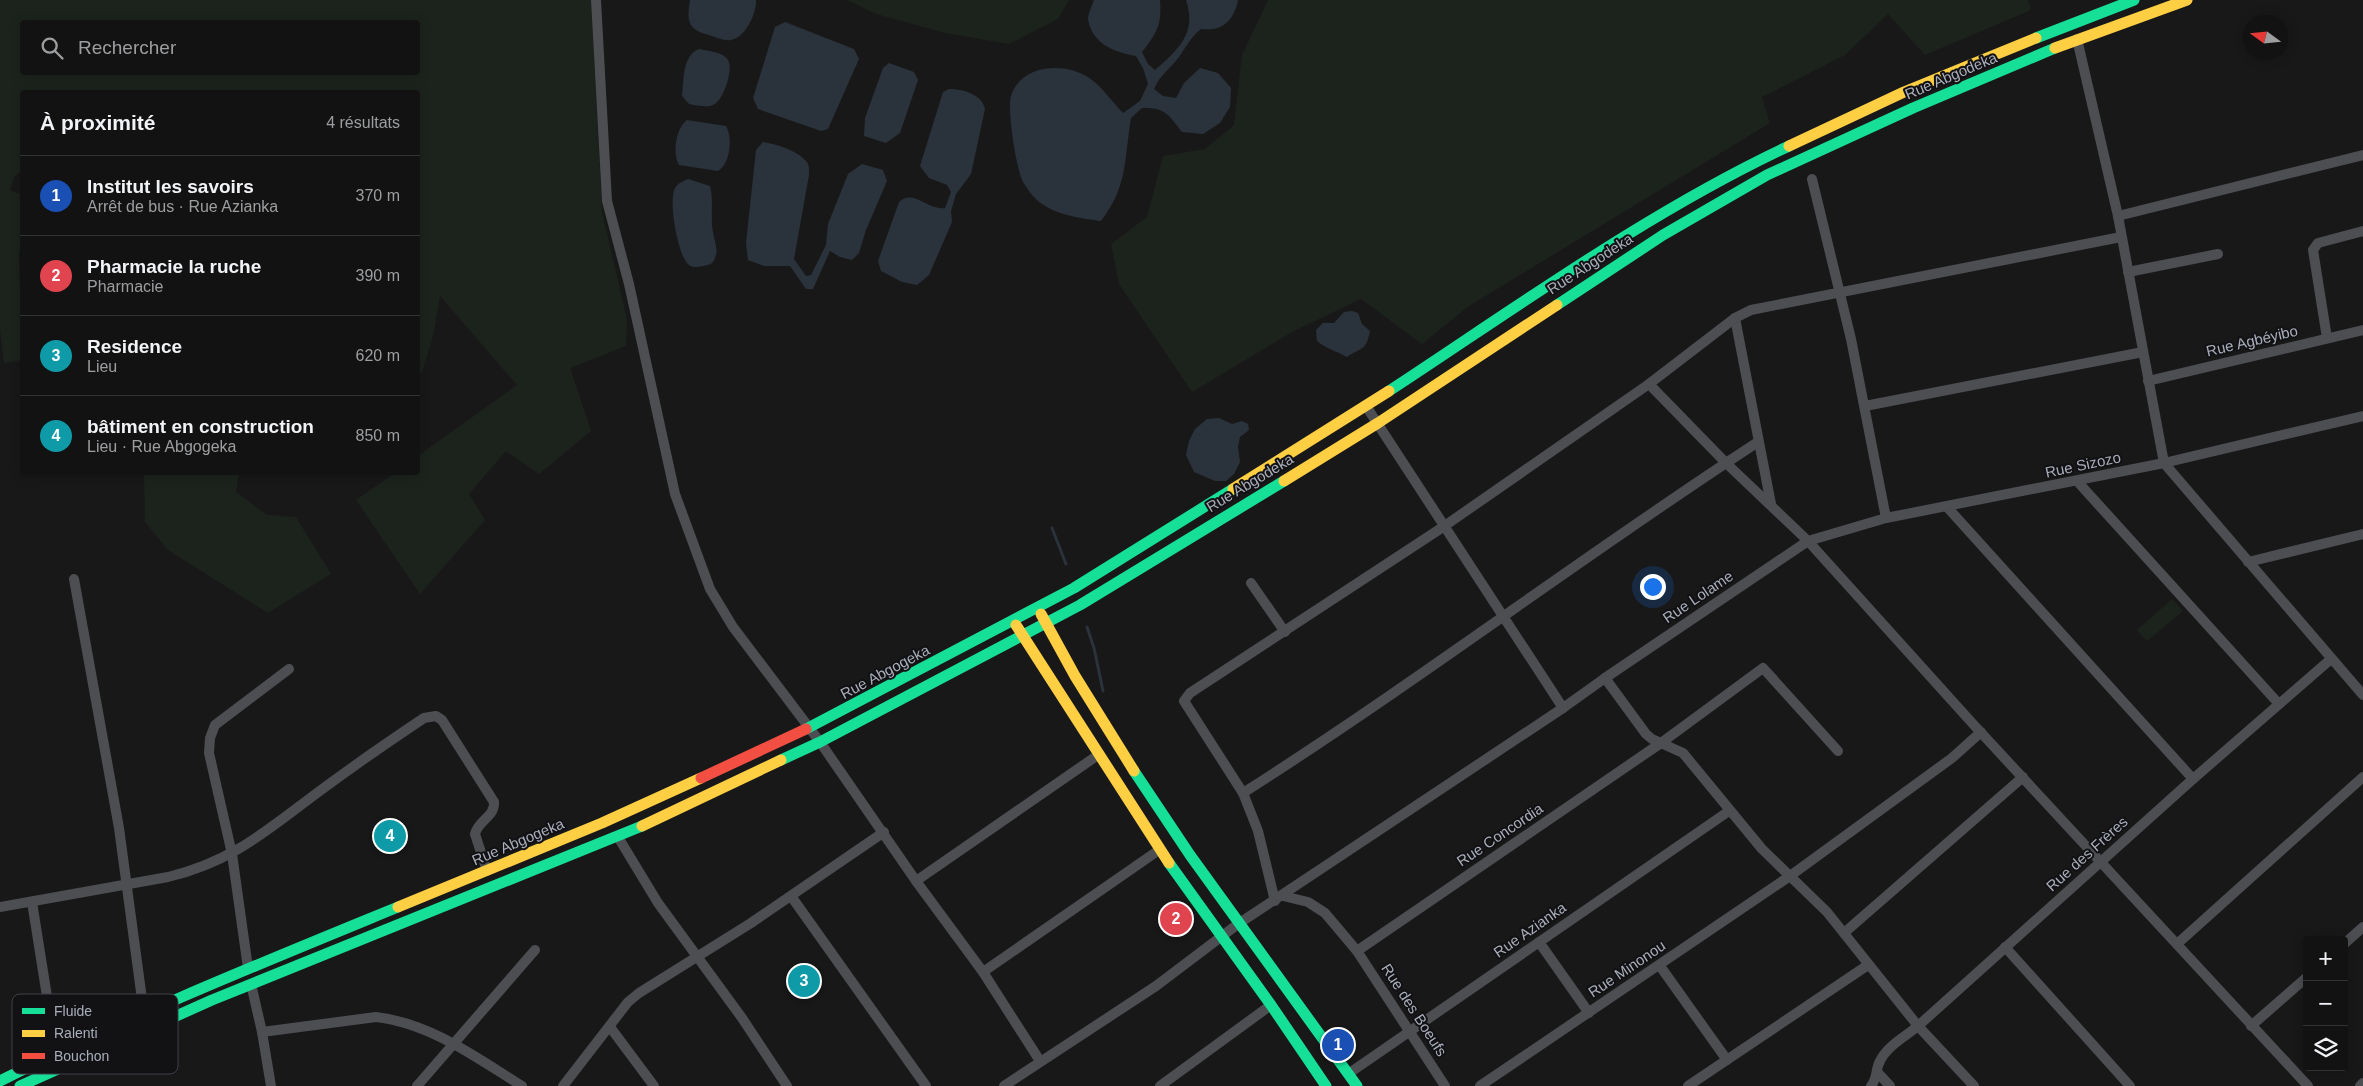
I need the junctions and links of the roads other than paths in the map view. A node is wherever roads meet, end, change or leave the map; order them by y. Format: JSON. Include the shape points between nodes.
{"nodes":[{"id":1,"x":596,"y":0,"type":"edge"},
{"id":2,"x":2134,"y":0,"type":"edge"},
{"id":3,"x":2187,"y":0,"type":"edge"},
{"id":4,"x":2077,"y":39,"type":"junction"},
{"id":5,"x":2363,"y":155,"type":"edge"},
{"id":6,"x":1812,"y":179,"type":"dead end"},
{"id":7,"x":2118,"y":216,"type":"junction"},
{"id":8,"x":2363,"y":231,"type":"edge"},
{"id":9,"x":2121,"y":237,"type":"junction"},
{"id":10,"x":2218,"y":254,"type":"dead end"},
{"id":11,"x":2128,"y":272,"type":"junction"},
{"id":12,"x":1840,"y":292,"type":"junction"},
{"id":13,"x":1735,"y":318,"type":"junction"},
{"id":14,"x":2363,"y":330,"type":"edge"},
{"id":15,"x":2327,"y":338,"type":"junction"},
{"id":16,"x":2143,"y":352,"type":"junction"},
{"id":17,"x":2148,"y":381,"type":"junction"},
{"id":18,"x":1649,"y":384,"type":"junction"},
{"id":19,"x":1366,"y":406,"type":"junction"},
{"id":20,"x":1865,"y":406,"type":"junction"},
{"id":21,"x":2363,"y":416,"type":"edge"},
{"id":22,"x":1378,"y":423,"type":"junction"},
{"id":23,"x":1758,"y":442,"type":"junction"},
{"id":24,"x":1726,"y":463,"type":"junction"},
{"id":25,"x":2164,"y":463,"type":"junction"},
{"id":26,"x":2077,"y":482,"type":"junction"},
{"id":27,"x":1771,"y":504,"type":"junction"},
{"id":28,"x":1947,"y":507,"type":"junction"},
{"id":29,"x":1886,"y":518,"type":"junction"},
{"id":30,"x":1443,"y":527,"type":"junction"},
{"id":31,"x":2363,"y":534,"type":"edge"},
{"id":32,"x":1808,"y":540,"type":"junction"},
{"id":33,"x":2248,"y":562,"type":"junction"},
{"id":34,"x":74,"y":579,"type":"dead end"},
{"id":35,"x":1251,"y":583,"type":"dead end"},
{"id":36,"x":1038,"y":608,"type":"junction"},
{"id":37,"x":1503,"y":618,"type":"junction"},
{"id":38,"x":1014,"y":621,"type":"junction"},
{"id":39,"x":1046,"y":623,"type":"junction"},
{"id":40,"x":1284,"y":632,"type":"junction"},
{"id":41,"x":1023,"y":637,"type":"junction"},
{"id":42,"x":2331,"y":659,"type":"junction"},
{"id":43,"x":289,"y":669,"type":"dead end"},
{"id":44,"x":1605,"y":678,"type":"junction"},
{"id":45,"x":2363,"y":695,"type":"edge"},
{"id":46,"x":2279,"y":704,"type":"junction"},
{"id":47,"x":1562,"y":708,"type":"junction"},
{"id":48,"x":809,"y":728,"type":"junction"},
{"id":49,"x":1981,"y":732,"type":"junction"},
{"id":50,"x":820,"y":742,"type":"junction"},
{"id":51,"x":1661,"y":744,"type":"junction"},
{"id":52,"x":1838,"y":751,"type":"dead end"},
{"id":53,"x":1098,"y":755,"type":"junction"},
{"id":54,"x":2023,"y":777,"type":"junction"},
{"id":55,"x":2363,"y":777,"type":"edge"},
{"id":56,"x":2193,"y":779,"type":"junction"},
{"id":57,"x":1243,"y":793,"type":"junction"},
{"id":58,"x":1729,"y":810,"type":"junction"},
{"id":59,"x":884,"y":832,"type":"junction"},
{"id":60,"x":618,"y":837,"type":"junction"},
{"id":61,"x":1159,"y":850,"type":"junction"},
{"id":62,"x":232,"y":854,"type":"junction"},
{"id":63,"x":2100,"y":862,"type":"junction"},
{"id":64,"x":487,"y":871,"type":"junction"},
{"id":65,"x":1790,"y":876,"type":"junction"},
{"id":66,"x":916,"y":882,"type":"junction"},
{"id":67,"x":126,"y":883,"type":"junction"},
{"id":68,"x":791,"y":896,"type":"junction"},
{"id":69,"x":1279,"y":899,"type":"junction"},
{"id":70,"x":32,"y":902,"type":"junction"},
{"id":71,"x":0,"y":907,"type":"edge"},
{"id":72,"x":1238,"y":924,"type":"junction"},
{"id":73,"x":2363,"y":927,"type":"edge"},
{"id":74,"x":1844,"y":934,"type":"junction"},
{"id":75,"x":1221,"y":937,"type":"junction"},
{"id":76,"x":2348,"y":940,"type":"edge"},
{"id":77,"x":1540,"y":942,"type":"junction"},
{"id":78,"x":2177,"y":944,"type":"junction"},
{"id":79,"x":2005,"y":947,"type":"junction"},
{"id":80,"x":535,"y":950,"type":"dead end"},
{"id":81,"x":1357,"y":951,"type":"junction"},
{"id":82,"x":696,"y":955,"type":"junction"},
{"id":83,"x":1868,"y":965,"type":"junction"},
{"id":84,"x":1660,"y":966,"type":"junction"},
{"id":85,"x":248,"y":968,"type":"junction"},
{"id":86,"x":983,"y":972,"type":"junction"},
{"id":87,"x":2303,"y":980,"type":"edge"},
{"id":88,"x":251,"y":984,"type":"junction"},
{"id":89,"x":47,"y":994,"type":"edge"},
{"id":90,"x":141,"y":994,"type":"edge"},
{"id":91,"x":178,"y":999,"type":"edge"},
{"id":92,"x":1271,"y":1005,"type":"junction"},
{"id":93,"x":1589,"y":1013,"type":"junction"},
{"id":94,"x":178,"y":1016,"type":"edge"},
{"id":95,"x":1918,"y":1026,"type":"junction"},
{"id":96,"x":2251,"y":1026,"type":"junction"},
{"id":97,"x":610,"y":1027,"type":"junction"},
{"id":98,"x":262,"y":1032,"type":"junction"},
{"id":99,"x":1410,"y":1032,"type":"junction"},
{"id":100,"x":454,"y":1044,"type":"junction"},
{"id":101,"x":1728,"y":1060,"type":"junction"},
{"id":102,"x":1040,"y":1062,"type":"junction"},
{"id":103,"x":14,"y":1074,"type":"edge"},
{"id":104,"x":47,"y":1074,"type":"edge"},
{"id":105,"x":1348,"y":1074,"type":"junction"},
{"id":106,"x":1875,"y":1079,"type":"edge"},
{"id":107,"x":0,"y":1081,"type":"edge"},
{"id":108,"x":2363,"y":1083,"type":"edge"},
{"id":109,"x":20,"y":1086,"type":"edge"},
{"id":110,"x":271,"y":1086,"type":"edge"},
{"id":111,"x":417,"y":1086,"type":"edge"},
{"id":112,"x":522,"y":1086,"type":"edge"},
{"id":113,"x":563,"y":1086,"type":"edge"},
{"id":114,"x":654,"y":1086,"type":"edge"},
{"id":115,"x":787,"y":1086,"type":"edge"},
{"id":116,"x":926,"y":1086,"type":"edge"},
{"id":117,"x":1004,"y":1086,"type":"edge"},
{"id":118,"x":1160,"y":1086,"type":"edge"},
{"id":119,"x":1326,"y":1086,"type":"edge"},
{"id":120,"x":1356,"y":1086,"type":"edge"},
{"id":121,"x":1445,"y":1086,"type":"edge"},
{"id":122,"x":1480,"y":1086,"type":"edge"},
{"id":123,"x":1688,"y":1086,"type":"edge"},
{"id":124,"x":1890,"y":1086,"type":"edge"},
{"id":125,"x":1974,"y":1086,"type":"edge"},
{"id":126,"x":2130,"y":1086,"type":"edge"},
{"id":127,"x":2308,"y":1086,"type":"edge"},
{"id":128,"x":2360,"y":1086,"type":"edge"}],
"edges":[{"from":1,"to":48,"type":"street","via":[[607,201],[675,494],[718,605]]},
{"from":2,"to":19,"type":"main road","name":"Rue Abgodeka","via":[[1904,92],[1757,161],[1568,273]]},
{"from":3,"to":4,"type":"main road","name":"Rue Abgodeka"},
{"from":4,"to":7,"type":"street"},
{"from":4,"to":22,"type":"main road","name":"Rue Abgodeka","via":[[1914,108],[1721,200]]},
{"from":5,"to":7,"type":"street"},
{"from":6,"to":12,"type":"street"},
{"from":7,"to":9,"type":"street"},
{"from":8,"to":15,"type":"street","via":[[2318,243],[2313,250]]},
{"from":9,"to":11,"type":"street"},
{"from":9,"to":12,"type":"street"},
{"from":10,"to":11,"type":"street"},
{"from":11,"to":16,"type":"street"},
{"from":12,"to":13,"type":"street","via":[[1778,303]]},
{"from":12,"to":20,"type":"street"},
{"from":13,"to":18,"type":"street"},
{"from":13,"to":23,"type":"street"},
{"from":14,"to":15,"type":"street","name":"Rue Agbéyibo"},
{"from":15,"to":17,"type":"street","name":"Rue Agbéyibo"},
{"from":16,"to":17,"type":"street"},
{"from":16,"to":20,"type":"street"},
{"from":17,"to":25,"type":"street"},
{"from":18,"to":24,"type":"street"},
{"from":18,"to":30,"type":"street"},
{"from":19,"to":22,"type":"street"},
{"from":19,"to":36,"type":"main road","name":"Rue Abgodeka"},
{"from":20,"to":29,"type":"street"},
{"from":21,"to":25,"type":"street","name":"Rue Sizozo"},
{"from":22,"to":30,"type":"street"},
{"from":22,"to":39,"type":"main road","name":"Rue Abgodeka"},
{"from":23,"to":24,"type":"street"},
{"from":23,"to":27,"type":"street"},
{"from":24,"to":27,"type":"street"},
{"from":24,"to":37,"type":"street"},
{"from":25,"to":26,"type":"street","name":"Rue Sizozo"},
{"from":25,"to":33,"type":"street"},
{"from":26,"to":28,"type":"street","name":"Rue Sizozo"},
{"from":26,"to":46,"type":"street"},
{"from":27,"to":32,"type":"street"},
{"from":28,"to":29,"type":"street","name":"Rue Sizozo"},
{"from":28,"to":56,"type":"street"},
{"from":29,"to":32,"type":"street","name":"Rue Sizozo"},
{"from":30,"to":37,"type":"street"},
{"from":30,"to":40,"type":"street"},
{"from":31,"to":33,"type":"street"},
{"from":32,"to":44,"type":"street","name":"Rue Lolame"},
{"from":32,"to":49,"type":"street"},
{"from":33,"to":42,"type":"street"},
{"from":34,"to":67,"type":"street","via":[[98,704]]},
{"from":35,"to":40,"type":"street"},
{"from":36,"to":38,"type":"main road","name":"Rue Abgogeka"},
{"from":36,"to":39,"type":"main road"},
{"from":37,"to":47,"type":"street"},
{"from":37,"to":57,"type":"street"},
{"from":38,"to":41,"type":"main road"},
{"from":38,"to":48,"type":"main road","name":"Rue Abgogeka"},
{"from":39,"to":41,"type":"main road","name":"Rue Abgodeka"},
{"from":39,"to":72,"type":"main road","via":[[1104,724]]},
{"from":40,"to":57,"type":"street","via":[[1190,693],[1184,701]]},
{"from":41,"to":50,"type":"main road"},
{"from":41,"to":53,"type":"main road"},
{"from":42,"to":45,"type":"street"},
{"from":42,"to":46,"type":"street","name":"Rue des Frères"},
{"from":43,"to":62,"type":"street","via":[[215,725],[210,738],[209,753]]},
{"from":44,"to":47,"type":"street","name":"Rue Lolame"},
{"from":44,"to":51,"type":"street","via":[[1646,734]]},
{"from":46,"to":56,"type":"street","name":"Rue des Frères"},
{"from":47,"to":69,"type":"street","name":"Rue Lolame"},
{"from":48,"to":50,"type":"street"},
{"from":48,"to":64,"type":"main road","name":"Rue Abgogeka","via":[[602,823]]},
{"from":49,"to":54,"type":"street"},
{"from":49,"to":65,"type":"street","name":"Rue Minonou","via":[[1952,758]]},
{"from":50,"to":59,"type":"street"},
{"from":50,"to":60,"type":"main road"},
{"from":51,"to":52,"type":"street","name":"Rue Concordia","via":[[1763,668]]},
{"from":51,"to":58,"type":"street","via":[[1683,753]]},
{"from":51,"to":81,"type":"street","name":"Rue Concordia"},
{"from":53,"to":61,"type":"main road"},
{"from":53,"to":66,"type":"street"},
{"from":54,"to":63,"type":"street"},
{"from":54,"to":74,"type":"street"},
{"from":55,"to":78,"type":"street"},
{"from":56,"to":63,"type":"street","name":"Rue des Frères"},
{"from":57,"to":69,"type":"street"},
{"from":58,"to":65,"type":"street"},
{"from":58,"to":77,"type":"street","name":"Rue Azianka"},
{"from":59,"to":66,"type":"street"},
{"from":59,"to":68,"type":"street"},
{"from":60,"to":82,"type":"street","via":[[658,903]]},
{"from":60,"to":88,"type":"main road"},
{"from":61,"to":75,"type":"main road"},
{"from":61,"to":86,"type":"street"},
{"from":62,"to":64,"type":"street","via":[[383,745],[424,718],[436,716],[442,720],[494,802],[491,814],[475,834]]},
{"from":62,"to":67,"type":"street","via":[[195,871]]},
{"from":62,"to":85,"type":"street"},
{"from":63,"to":78,"type":"street"},
{"from":63,"to":79,"type":"street","name":"Rue des Frères"},
{"from":64,"to":85,"type":"main road","name":"Rue Abgogeka"},
{"from":65,"to":74,"type":"street","via":[[1827,912]]},
{"from":65,"to":84,"type":"street","name":"Rue Minonou"},
{"from":66,"to":86,"type":"street"},
{"from":67,"to":70,"type":"street"},
{"from":67,"to":90,"type":"street"},
{"from":68,"to":82,"type":"street"},
{"from":68,"to":116,"type":"street"},
{"from":69,"to":72,"type":"street","name":"Rue Lolame"},
{"from":69,"to":81,"type":"street","name":"Rue des Boeufs","via":[[1300,899],[1317,906]]},
{"from":70,"to":71,"type":"street"},
{"from":70,"to":89,"type":"street"},
{"from":72,"to":75,"type":"street","name":"Rue Lolame"},
{"from":72,"to":105,"type":"main road"},
{"from":73,"to":76,"type":"street"},
{"from":74,"to":83,"type":"street"},
{"from":75,"to":92,"type":"main road"},
{"from":75,"to":102,"type":"street","name":"Rue Lolame","via":[[1156,986]]},
{"from":77,"to":93,"type":"street"},
{"from":77,"to":99,"type":"street","name":"Rue Azianka"},
{"from":78,"to":96,"type":"street"},
{"from":79,"to":95,"type":"street","name":"Rue des Frères"},
{"from":79,"to":126,"type":"street"},
{"from":80,"to":100,"type":"street"},
{"from":81,"to":99,"type":"street","name":"Rue des Boeufs"},
{"from":82,"to":97,"type":"street","via":[[628,1002]]},
{"from":82,"to":115,"type":"street"},
{"from":83,"to":95,"type":"street"},
{"from":83,"to":101,"type":"street"},
{"from":84,"to":93,"type":"street","name":"Rue Minonou"},
{"from":84,"to":101,"type":"street"},
{"from":85,"to":91,"type":"main road","name":"Rue Abgogeka"},
{"from":86,"to":102,"type":"street"},
{"from":87,"to":96,"type":"street"},
{"from":88,"to":94,"type":"main road"},
{"from":88,"to":98,"type":"street"},
{"from":92,"to":118,"type":"street"},
{"from":92,"to":119,"type":"main road"},
{"from":93,"to":122,"type":"street","name":"Rue Minonou"},
{"from":95,"to":106,"type":"street","name":"Rue des Frères","via":[[1885,1053]]},
{"from":95,"to":125,"type":"street"},
{"from":96,"to":127,"type":"street"},
{"from":97,"to":113,"type":"street"},
{"from":97,"to":114,"type":"street"},
{"from":98,"to":100,"type":"street","via":[[376,1017],[413,1025]]},
{"from":98,"to":110,"type":"street"},
{"from":99,"to":105,"type":"street","name":"Rue Azianka"},
{"from":99,"to":121,"type":"street","name":"Rue des Boeufs"},
{"from":100,"to":111,"type":"street"},
{"from":100,"to":112,"type":"street"},
{"from":101,"to":123,"type":"street"},
{"from":102,"to":117,"type":"street","name":"Rue Lolame"},
{"from":103,"to":107,"type":"main road","name":"Rue Abgogeka"},
{"from":104,"to":109,"type":"main road"},
{"from":105,"to":120,"type":"main road"},
{"from":106,"to":124,"type":"street"},
{"from":108,"to":128,"type":"street"}]}
